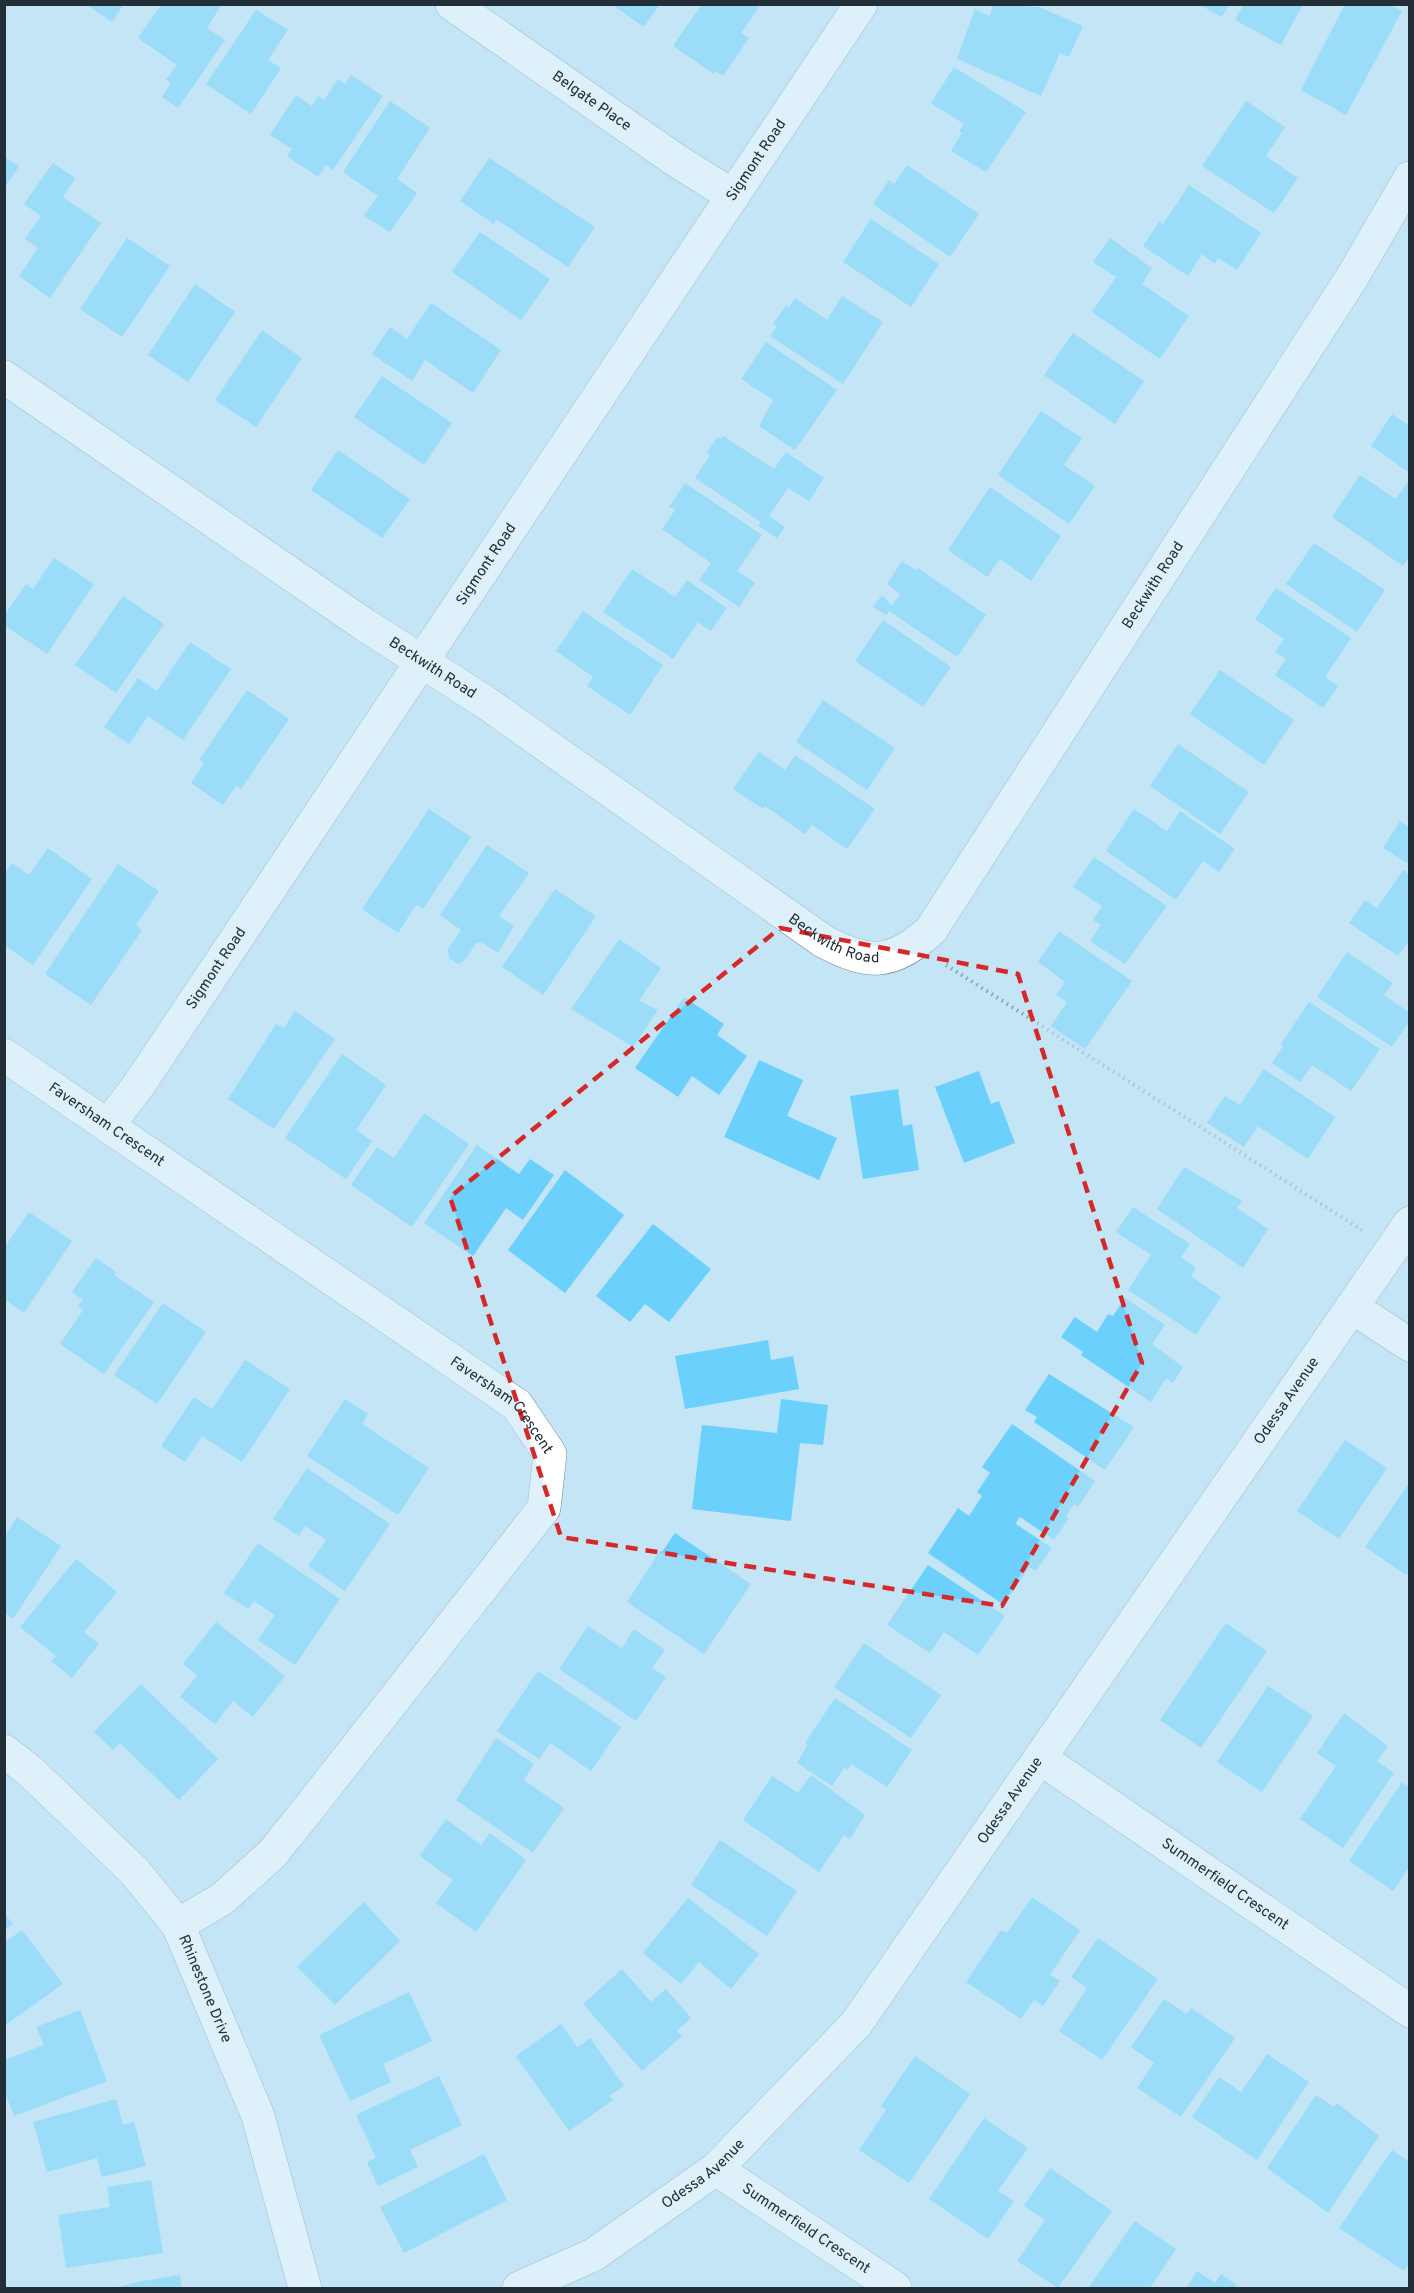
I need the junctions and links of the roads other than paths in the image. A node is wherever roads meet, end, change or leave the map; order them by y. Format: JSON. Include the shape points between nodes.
{"nodes":[{"id":1,"x":452,"y":4,"type":"edge"},
{"id":2,"x":861,"y":4,"type":"edge"},
{"id":3,"x":1410,"y":178,"type":"edge"},
{"id":4,"x":733,"y":196,"type":"junction"},
{"id":5,"x":4,"y":377,"type":"edge"},
{"id":6,"x":422,"y":661,"type":"junction"},
{"id":7,"x":4,"y":1055,"type":"edge"},
{"id":8,"x":108,"y":1124,"type":"junction"},
{"id":9,"x":1401,"y":1236,"type":"edge"},
{"id":10,"x":1352,"y":1307,"type":"junction"},
{"id":11,"x":1410,"y":1345,"type":"edge"},
{"id":12,"x":4,"y":1751,"type":"edge"},
{"id":13,"x":1040,"y":1758,"type":"junction"},
{"id":14,"x":178,"y":1925,"type":"junction"},
{"id":15,"x":1410,"y":2011,"type":"edge"},
{"id":16,"x":716,"y":2169,"type":"junction"},
{"id":17,"x":305,"y":2289,"type":"edge"},
{"id":18,"x":519,"y":2289,"type":"edge"},
{"id":19,"x":895,"y":2289,"type":"edge"}],
"edges":[{"from":1,"to":4,"type":"street","name":"Belgate Place"},
{"from":2,"to":4,"type":"street","name":"Sigmont Road"},
{"from":3,"to":6,"type":"street","name":"Beckwith Road","via":[[1332,309],[931,930],[915,945],[876,960],[850,956],[823,941]]},
{"from":4,"to":6,"type":"street","name":"Sigmont Road"},
{"from":5,"to":6,"type":"street","name":"Beckwith Road"},
{"from":6,"to":8,"type":"street","name":"Sigmont Road","via":[[138,1086]]},
{"from":7,"to":8,"type":"street","name":"Faversham Crescent"},
{"from":8,"to":14,"type":"street","name":"Faversham Crescent","via":[[517,1405],[550,1454],[544,1508],[309,1808],[272,1854],[222,1899]]},
{"from":9,"to":10,"type":"street","name":"Odessa Avenue"},
{"from":10,"to":11,"type":"street"},
{"from":10,"to":13,"type":"street","name":"Odessa Avenue"},
{"from":12,"to":14,"type":"street","name":"Rhinestone Drive","via":[[135,1872]]},
{"from":13,"to":15,"type":"street","name":"Summerfield Crescent"},
{"from":13,"to":16,"type":"street","name":"Odessa Avenue","via":[[856,2024]]},
{"from":14,"to":17,"type":"street","name":"Rhinestone Drive","via":[[258,2116]]},
{"from":16,"to":18,"type":"street","name":"Odessa Avenue","via":[[593,2255]]},
{"from":16,"to":19,"type":"street","name":"Summerfield Crescent"}]}
